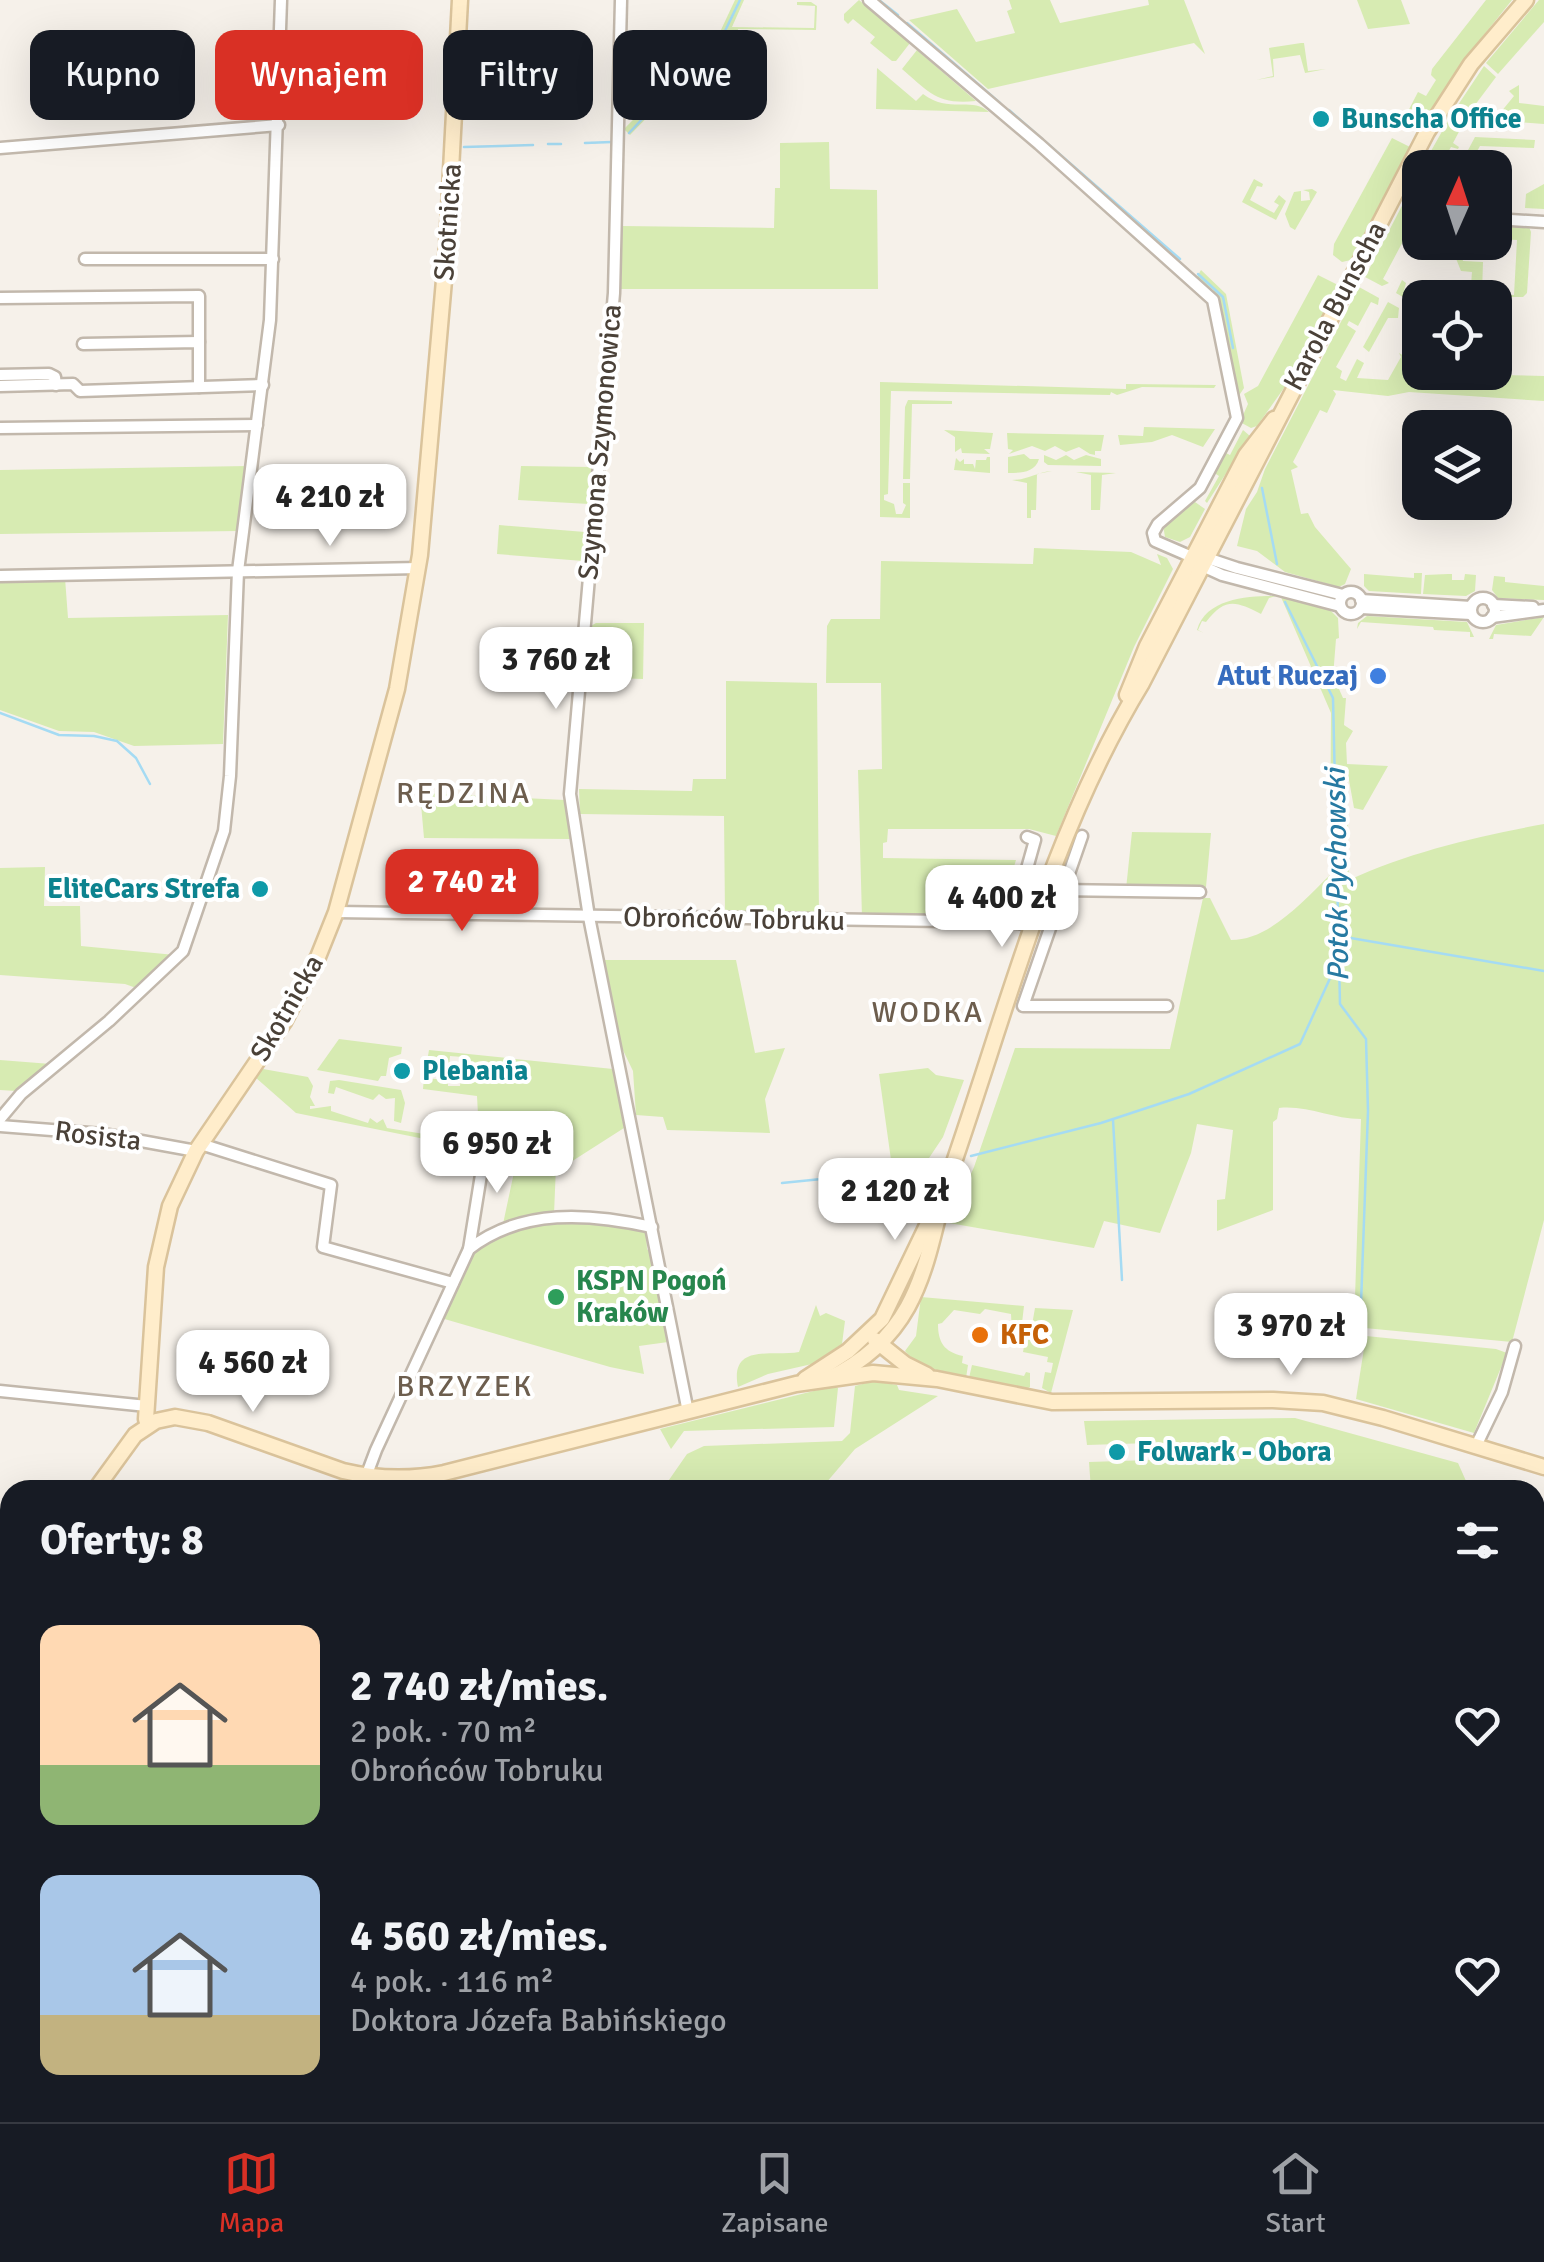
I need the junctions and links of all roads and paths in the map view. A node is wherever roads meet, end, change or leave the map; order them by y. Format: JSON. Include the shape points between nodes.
{"nodes":[{"id":1,"x":282,"y":0,"type":"edge"},
{"id":2,"x":460,"y":0,"type":"edge"},
{"id":3,"x":622,"y":0,"type":"edge"},
{"id":4,"x":869,"y":0,"type":"edge"},
{"id":5,"x":1526,"y":0,"type":"edge"},
{"id":6,"x":279,"y":124,"type":"junction"},
{"id":7,"x":0,"y":148,"type":"edge"},
{"id":8,"x":1512,"y":220,"type":"edge"},
{"id":9,"x":1544,"y":222,"type":"edge"},
{"id":10,"x":273,"y":258,"type":"junction"},
{"id":11,"x":86,"y":260,"type":"dead end"},
{"id":12,"x":0,"y":298,"type":"edge"},
{"id":13,"x":199,"y":342,"type":"junction"},
{"id":14,"x":84,"y":344,"type":"dead end"},
{"id":15,"x":0,"y":375,"type":"edge"},
{"id":16,"x":56,"y":384,"type":"junction"},
{"id":17,"x":263,"y":385,"type":"junction"},
{"id":18,"x":0,"y":386,"type":"edge"},
{"id":19,"x":199,"y":387,"type":"junction"},
{"id":20,"x":258,"y":425,"type":"junction"},
{"id":21,"x":0,"y":428,"type":"edge"},
{"id":22,"x":1201,"y":560,"type":"junction"},
{"id":23,"x":419,"y":568,"type":"junction"},
{"id":24,"x":238,"y":571,"type":"junction"},
{"id":25,"x":0,"y":576,"type":"edge"},
{"id":26,"x":1341,"y":600,"type":"junction"},
{"id":27,"x":1361,"y":604,"type":"junction"},
{"id":28,"x":1544,"y":609,"type":"edge"},
{"id":29,"x":1471,"y":610,"type":"junction"},
{"id":30,"x":1493,"y":611,"type":"junction"},
{"id":31,"x":1082,"y":836,"type":"dead end"},
{"id":32,"x":1027,"y":837,"type":"dead end"},
{"id":33,"x":1047,"y":887,"type":"junction"},
{"id":34,"x":1063,"y":890,"type":"junction"},
{"id":35,"x":1200,"y":892,"type":"dead end"},
{"id":36,"x":336,"y":912,"type":"junction"},
{"id":37,"x":590,"y":917,"type":"junction"},
{"id":38,"x":1012,"y":922,"type":"junction"},
{"id":39,"x":1034,"y":926,"type":"junction"},
{"id":40,"x":1167,"y":1006,"type":"dead end"},
{"id":41,"x":0,"y":1123,"type":"edge"},
{"id":42,"x":486,"y":1144,"type":"dead end"},
{"id":43,"x":200,"y":1145,"type":"junction"},
{"id":44,"x":652,"y":1227,"type":"junction"},
{"id":45,"x":469,"y":1248,"type":"junction"},
{"id":46,"x":453,"y":1283,"type":"junction"},
{"id":47,"x":874,"y":1343,"type":"junction"},
{"id":48,"x":1515,"y":1346,"type":"dead end"},
{"id":49,"x":900,"y":1374,"type":"junction"},
{"id":50,"x":828,"y":1378,"type":"junction"},
{"id":51,"x":937,"y":1380,"type":"junction"},
{"id":52,"x":796,"y":1384,"type":"junction"},
{"id":53,"x":0,"y":1391,"type":"edge"},
{"id":54,"x":688,"y":1412,"type":"junction"},
{"id":55,"x":151,"y":1415,"type":"junction"},
{"id":56,"x":1476,"y":1446,"type":"junction"},
{"id":57,"x":1544,"y":1467,"type":"edge"},
{"id":58,"x":102,"y":1480,"type":"edge"},
{"id":59,"x":351,"y":1480,"type":"edge"},
{"id":60,"x":366,"y":1480,"type":"edge"},
{"id":61,"x":394,"y":1480,"type":"edge"}],
"edges":[{"from":1,"to":6,"type":"street"},
{"from":2,"to":23,"type":"main road","name":"Skotnicka"},
{"from":3,"to":37,"type":"street","name":"Szymona Szymonowica","via":[[614,293],[570,787]]},
{"from":4,"to":22,"type":"street","via":[[1213,300],[1237,418],[1200,488],[1153,535],[1159,545]]},
{"from":5,"to":22,"type":"main road","name":"Karola Bunscha","via":[[1434,119],[1278,415],[1246,455]]},
{"from":6,"to":7,"type":"street"},
{"from":6,"to":10,"type":"street"},
{"from":8,"to":9,"type":"street"},
{"from":10,"to":11,"type":"street"},
{"from":10,"to":17,"type":"street"},
{"from":12,"to":13,"type":"street","via":[[199,296]]},
{"from":13,"to":14,"type":"street"},
{"from":13,"to":19,"type":"street"},
{"from":15,"to":16,"type":"street","via":[[49,374]]},
{"from":16,"to":18,"type":"street"},
{"from":16,"to":19,"type":"street","via":[[73,384],[80,392]]},
{"from":17,"to":19,"type":"street"},
{"from":17,"to":20,"type":"street"},
{"from":20,"to":21,"type":"street"},
{"from":20,"to":24,"type":"street"},
{"from":22,"to":26,"type":"street","via":[[1222,575]]},
{"from":22,"to":33,"type":"main road","name":"Karola Bunscha","via":[[1146,646]]},
{"from":23,"to":24,"type":"street"},
{"from":23,"to":36,"type":"main road","name":"Skotnicka","via":[[397,689]]},
{"from":24,"to":25,"type":"street"},
{"from":24,"to":41,"type":"street","via":[[226,820],[183,951],[21,1094]]},
{"from":26,"to":27,"type":"street","via":[[1353,592]]},
{"from":26,"to":27,"type":"street","via":[[1349,614]]},
{"from":27,"to":29,"type":"street"},
{"from":28,"to":30,"type":"street"},
{"from":29,"to":30,"type":"street","via":[[1478,622]]},
{"from":29,"to":30,"type":"street","via":[[1480,599]]},
{"from":31,"to":34,"type":"street"},
{"from":32,"to":38,"type":"street","via":[[1034,840]]},
{"from":33,"to":34,"type":"street"},
{"from":33,"to":39,"type":"main road","name":"Karola Bunscha"},
{"from":34,"to":35,"type":"street"},
{"from":34,"to":40,"type":"street","via":[[1023,1006]]},
{"from":36,"to":37,"type":"street","name":"Obrońców Tobruku"},
{"from":36,"to":43,"type":"main road","name":"Skotnicka","via":[[298,1000]]},
{"from":37,"to":38,"type":"street","name":"Obrońców Tobruku"},
{"from":37,"to":44,"type":"street","name":"Szymona Szymonowica"},
{"from":38,"to":39,"type":"street","name":"Obrońców Tobruku"},
{"from":39,"to":47,"type":"main road","name":"Karola Bunscha","via":[[945,1188]]},
{"from":41,"to":43,"type":"street","name":"Rosista"},
{"from":42,"to":45,"type":"street"},
{"from":43,"to":46,"type":"street","name":"Rosista","via":[[331,1185],[323,1247]]},
{"from":43,"to":55,"type":"main road","name":"Skotnicka","via":[[162,1231]]},
{"from":44,"to":45,"type":"street","via":[[601,1216],[521,1221]]},
{"from":44,"to":54,"type":"street","name":"Szymona Szymonowica"},
{"from":45,"to":46,"type":"street"},
{"from":46,"to":60,"type":"street"},
{"from":47,"to":49,"type":"main road","via":[[886,1366]]},
{"from":47,"to":50,"type":"main road","name":"Karola Bunscha"},
{"from":47,"to":51,"type":"main road"},
{"from":47,"to":52,"type":"main road"},
{"from":48,"to":56,"type":"street"},
{"from":49,"to":50,"type":"main road"},
{"from":49,"to":51,"type":"main road"},
{"from":50,"to":52,"type":"main road"},
{"from":51,"to":56,"type":"main road","via":[[1052,1402],[1323,1403]]},
{"from":52,"to":54,"type":"main road"},
{"from":53,"to":55,"type":"street"},
{"from":54,"to":61,"type":"main road"},
{"from":55,"to":58,"type":"main road"},
{"from":55,"to":59,"type":"main road","via":[[188,1418]]},
{"from":56,"to":57,"type":"main road"}]}
